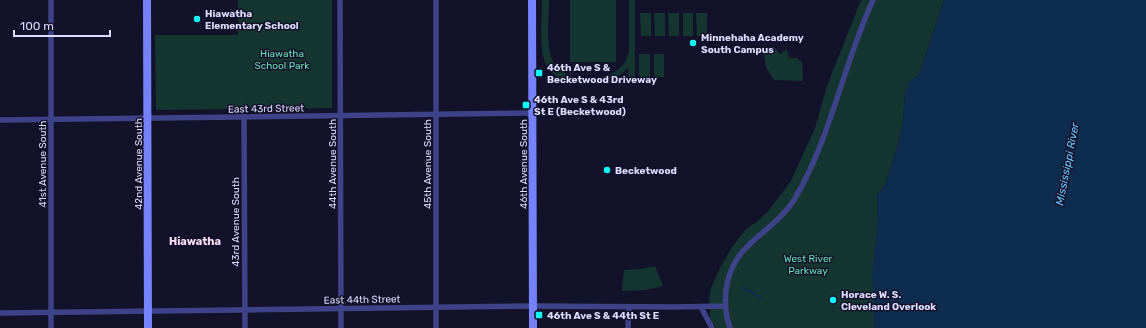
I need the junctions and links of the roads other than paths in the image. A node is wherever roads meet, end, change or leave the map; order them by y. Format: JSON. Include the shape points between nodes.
{"nodes":[{"id":1,"x":52,"y":0,"type":"edge"},
{"id":2,"x":148,"y":0,"type":"edge"},
{"id":3,"x":340,"y":0,"type":"edge"},
{"id":4,"x":436,"y":0,"type":"edge"},
{"id":5,"x":532,"y":0,"type":"edge"},
{"id":6,"x":873,"y":0,"type":"edge"},
{"id":7,"x":533,"y":113,"type":"junction"},
{"id":8,"x":436,"y":114,"type":"junction"},
{"id":9,"x":340,"y":116,"type":"junction"},
{"id":10,"x":244,"y":117,"type":"junction"},
{"id":11,"x":148,"y":118,"type":"junction"},
{"id":12,"x":0,"y":120,"type":"edge"},
{"id":13,"x":51,"y":120,"type":"junction"},
{"id":14,"x":533,"y":306,"type":"junction"},
{"id":15,"x":628,"y":306,"type":"junction"},
{"id":16,"x":701,"y":306,"type":"junction"},
{"id":17,"x":725,"y":306,"type":"junction"},
{"id":18,"x":436,"y":307,"type":"junction"},
{"id":19,"x":341,"y":309,"type":"junction"},
{"id":20,"x":245,"y":310,"type":"junction"},
{"id":21,"x":148,"y":311,"type":"junction"},
{"id":22,"x":51,"y":312,"type":"junction"},
{"id":23,"x":0,"y":313,"type":"edge"},
{"id":24,"x":51,"y":328,"type":"edge"},
{"id":25,"x":148,"y":328,"type":"edge"},
{"id":26,"x":245,"y":328,"type":"edge"},
{"id":27,"x":342,"y":328,"type":"edge"},
{"id":28,"x":436,"y":328,"type":"edge"},
{"id":29,"x":533,"y":328,"type":"edge"},
{"id":30,"x":628,"y":328,"type":"edge"},
{"id":31,"x":712,"y":328,"type":"edge"},
{"id":32,"x":730,"y":328,"type":"edge"}],
"edges":[{"from":1,"to":13,"type":"street","name":"41st Avenue South"},
{"from":2,"to":11,"type":"street","name":"42nd Avenue South"},
{"from":3,"to":9,"type":"street","name":"44th Avenue South"},
{"from":4,"to":8,"type":"street","name":"45th Avenue South"},
{"from":5,"to":7,"type":"street","name":"46th Avenue South"},
{"from":6,"to":17,"type":"street","via":[[853,48],[823,140],[803,182],[782,215],[750,244],[737,260],[731,270]]},
{"from":7,"to":8,"type":"street","name":"East 43rd Street"},
{"from":7,"to":14,"type":"street","name":"46th Avenue South"},
{"from":8,"to":9,"type":"street","name":"East 43rd Street"},
{"from":8,"to":18,"type":"street","name":"45th Avenue South"},
{"from":9,"to":10,"type":"street","name":"East 43rd Street"},
{"from":9,"to":19,"type":"street","name":"44th Avenue South"},
{"from":10,"to":11,"type":"street","name":"East 43rd Street"},
{"from":10,"to":20,"type":"street","name":"43rd Avenue South"},
{"from":11,"to":13,"type":"street","name":"East 43rd Street"},
{"from":11,"to":21,"type":"street","name":"42nd Avenue South"},
{"from":12,"to":13,"type":"street","name":"East 43rd Street"},
{"from":13,"to":22,"type":"street","name":"41st Avenue South"},
{"from":14,"to":15,"type":"street","name":"East 44th Street"},
{"from":14,"to":18,"type":"street","name":"East 44th Street"},
{"from":14,"to":29,"type":"street","name":"46th Avenue South"},
{"from":15,"to":16,"type":"street","name":"East 44th Street"},
{"from":15,"to":30,"type":"street"},
{"from":16,"to":17,"type":"street","name":"East 44th Street"},
{"from":16,"to":31,"type":"street"},
{"from":17,"to":32,"type":"street"},
{"from":18,"to":19,"type":"street","name":"East 44th Street"},
{"from":18,"to":28,"type":"street","name":"45th Avenue South"},
{"from":19,"to":20,"type":"street","name":"East 44th Street"},
{"from":19,"to":27,"type":"street","name":"44th Avenue South"},
{"from":20,"to":21,"type":"street","name":"East 44th Street"},
{"from":20,"to":26,"type":"street","name":"43rd Avenue South"},
{"from":21,"to":22,"type":"street","name":"East 44th Street"},
{"from":21,"to":25,"type":"street","name":"42nd Avenue South"},
{"from":22,"to":23,"type":"street","name":"East 44th Street"},
{"from":22,"to":24,"type":"street","name":"41st Avenue South"}]}
